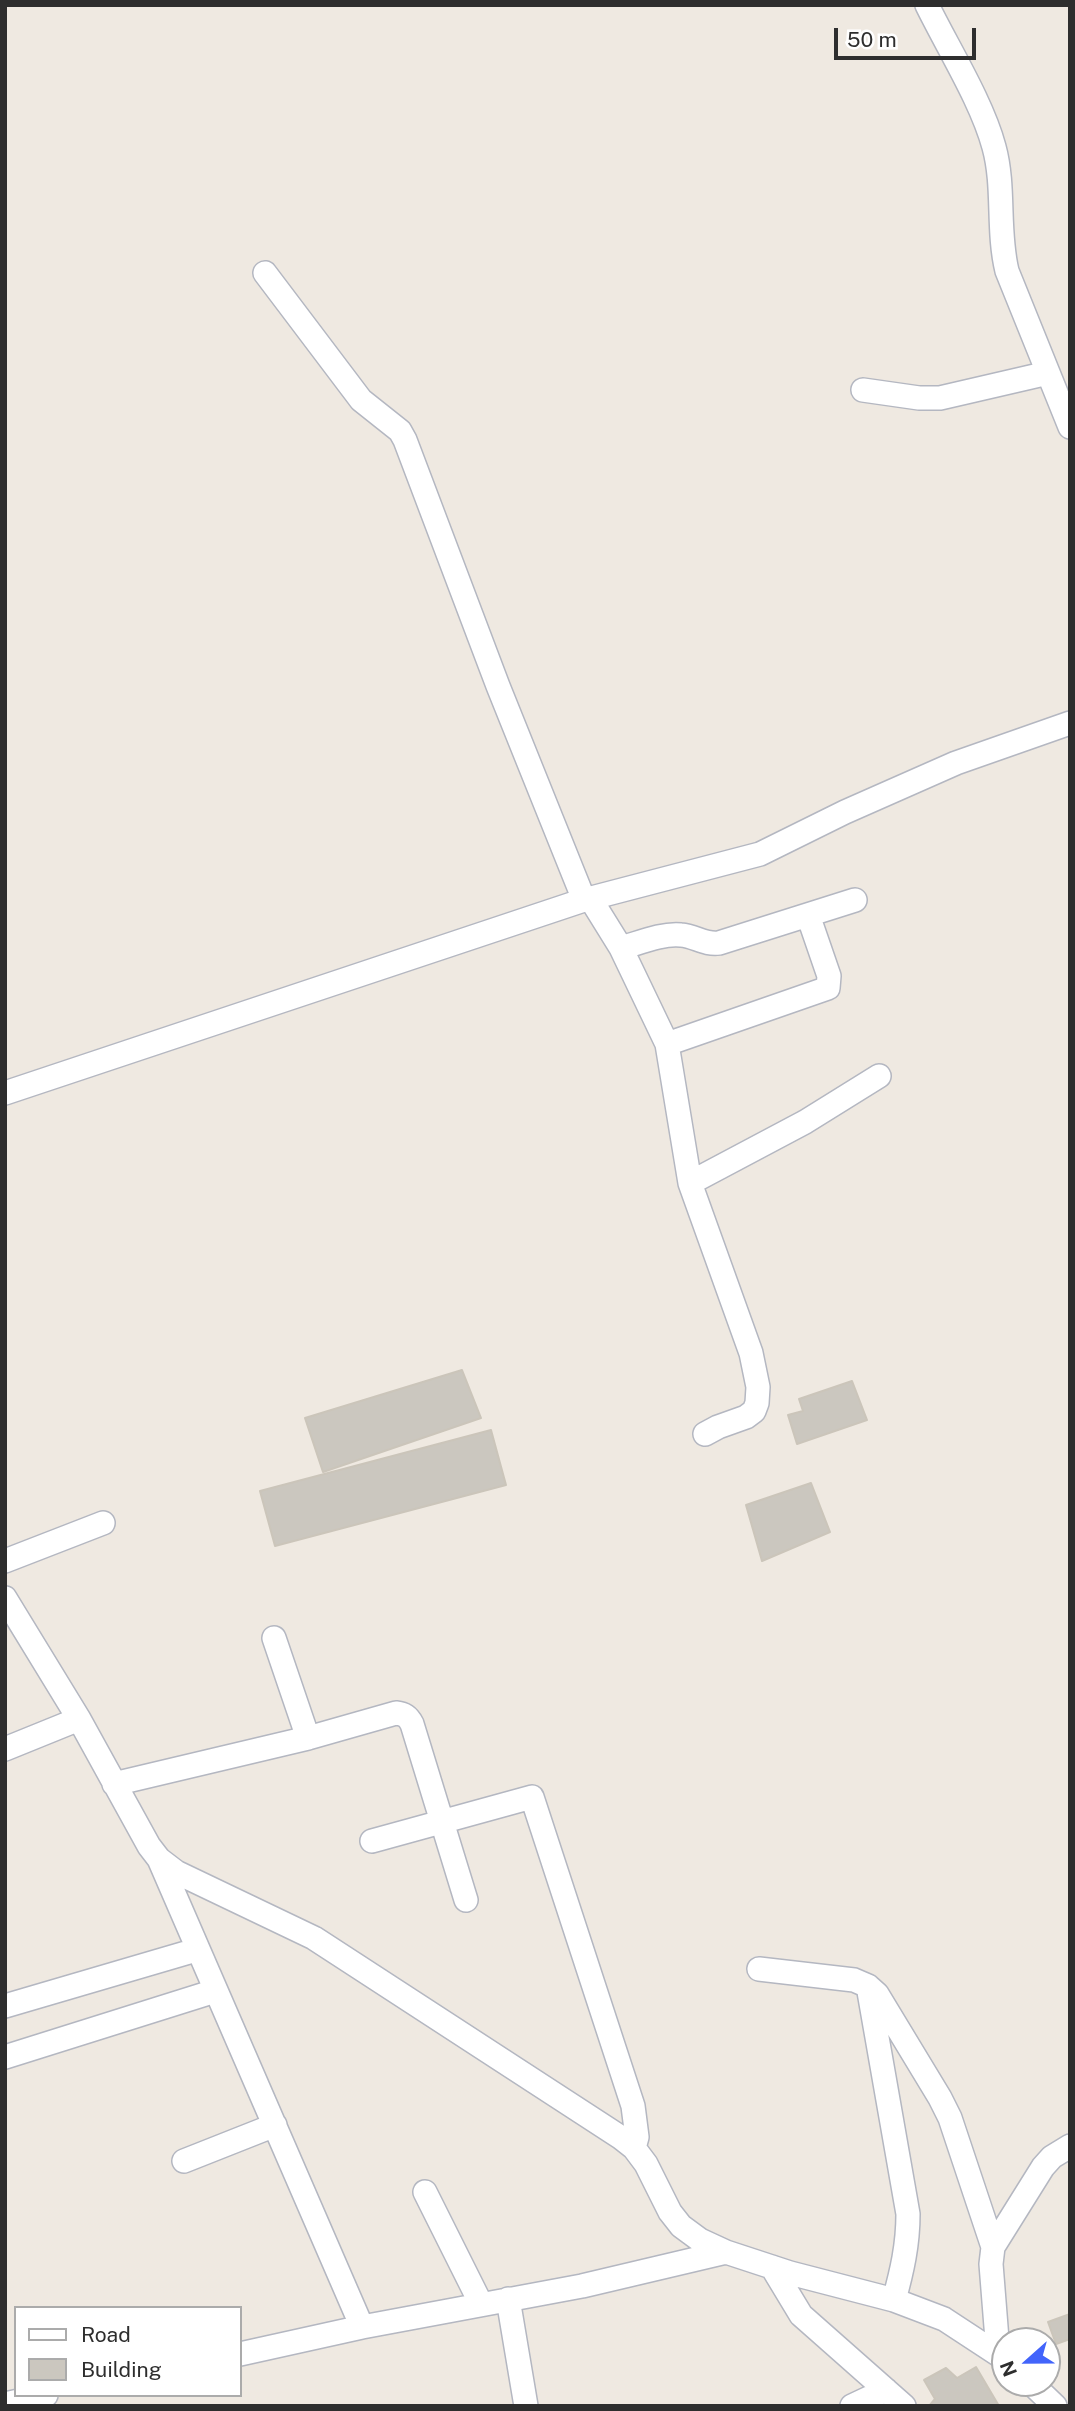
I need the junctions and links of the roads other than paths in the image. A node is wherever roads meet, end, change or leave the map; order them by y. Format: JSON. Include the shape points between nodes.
{"nodes":[{"id":1,"x":927,"y":5,"type":"edge"},
{"id":2,"x":265,"y":273,"type":"dead end"},
{"id":3,"x":1048,"y":373,"type":"junction"},
{"id":4,"x":863,"y":390,"type":"dead end"},
{"id":5,"x":1070,"y":428,"type":"edge"},
{"id":6,"x":1070,"y":723,"type":"edge"},
{"id":7,"x":587,"y":899,"type":"junction"},
{"id":8,"x":855,"y":900,"type":"dead end"},
{"id":9,"x":808,"y":915,"type":"junction"},
{"id":10,"x":621,"y":948,"type":"junction"},
{"id":11,"x":667,"y":1044,"type":"junction"},
{"id":12,"x":879,"y":1076,"type":"dead end"},
{"id":13,"x":5,"y":1093,"type":"edge"},
{"id":14,"x":690,"y":1182,"type":"junction"},
{"id":15,"x":705,"y":1434,"type":"dead end"},
{"id":16,"x":103,"y":1523,"type":"dead end"},
{"id":17,"x":5,"y":1561,"type":"edge"},
{"id":18,"x":5,"y":1598,"type":"edge"},
{"id":19,"x":274,"y":1637,"type":"dead end"},
{"id":20,"x":79,"y":1719,"type":"junction"},
{"id":21,"x":308,"y":1738,"type":"junction"},
{"id":22,"x":5,"y":1749,"type":"edge"},
{"id":23,"x":114,"y":1784,"type":"junction"},
{"id":24,"x":441,"y":1822,"type":"junction"},
{"id":25,"x":372,"y":1841,"type":"dead end"},
{"id":26,"x":159,"y":1859,"type":"junction"},
{"id":27,"x":466,"y":1900,"type":"dead end"},
{"id":28,"x":196,"y":1950,"type":"junction"},
{"id":29,"x":760,"y":1969,"type":"dead end"},
{"id":30,"x":868,"y":1986,"type":"junction"},
{"id":31,"x":215,"y":1991,"type":"junction"},
{"id":32,"x":5,"y":2006,"type":"edge"},
{"id":33,"x":5,"y":2057,"type":"edge"},
{"id":34,"x":275,"y":2125,"type":"junction"},
{"id":35,"x":1070,"y":2146,"type":"edge"},
{"id":36,"x":634,"y":2148,"type":"junction"},
{"id":37,"x":184,"y":2161,"type":"dead end"},
{"id":38,"x":425,"y":2192,"type":"dead end"},
{"id":39,"x":993,"y":2247,"type":"junction"},
{"id":40,"x":726,"y":2252,"type":"junction"},
{"id":41,"x":772,"y":2267,"type":"junction"},
{"id":42,"x":508,"y":2299,"type":"junction"},
{"id":43,"x":894,"y":2300,"type":"junction"},
{"id":44,"x":481,"y":2304,"type":"junction"},
{"id":45,"x":362,"y":2327,"type":"junction"},
{"id":46,"x":999,"y":2327,"type":"edge"},
{"id":47,"x":991,"y":2349,"type":"edge"},
{"id":48,"x":242,"y":2354,"type":"edge"},
{"id":49,"x":886,"y":2390,"type":"junction"},
{"id":50,"x":36,"y":2397,"type":"edge"},
{"id":51,"x":5,"y":2403,"type":"edge"},
{"id":52,"x":526,"y":2406,"type":"edge"},
{"id":53,"x":852,"y":2406,"type":"edge"},
{"id":54,"x":904,"y":2406,"type":"edge"}],
"edges":[{"from":1,"to":3,"type":"street","via":[[995,149],[1002,251]]},
{"from":2,"to":7,"type":"street","via":[[362,400],[405,440],[498,686]]},
{"from":3,"to":4,"type":"street","via":[[940,398]]},
{"from":3,"to":5,"type":"street"},
{"from":6,"to":7,"type":"street","via":[[956,763],[760,854]]},
{"from":7,"to":10,"type":"street"},
{"from":7,"to":13,"type":"street"},
{"from":8,"to":9,"type":"street"},
{"from":9,"to":10,"type":"street","via":[[719,943],[673,935]]},
{"from":9,"to":11,"type":"street","via":[[829,976],[828,988]]},
{"from":10,"to":11,"type":"street"},
{"from":11,"to":14,"type":"street"},
{"from":12,"to":14,"type":"street","via":[[805,1122]]},
{"from":14,"to":15,"type":"street","via":[[735,1304],[758,1388],[757,1403],[746,1417]]},
{"from":16,"to":17,"type":"street"},
{"from":18,"to":20,"type":"street"},
{"from":19,"to":21,"type":"street"},
{"from":20,"to":22,"type":"street"},
{"from":20,"to":23,"type":"street"},
{"from":21,"to":23,"type":"street"},
{"from":21,"to":24,"type":"street","via":[[396,1713],[409,1718]]},
{"from":23,"to":26,"type":"street"},
{"from":24,"to":25,"type":"street"},
{"from":24,"to":27,"type":"street"},
{"from":24,"to":36,"type":"street","via":[[532,1797],[633,2106]]},
{"from":26,"to":28,"type":"street"},
{"from":26,"to":36,"type":"street","via":[[197,1883],[314,1938]]},
{"from":28,"to":31,"type":"street"},
{"from":28,"to":32,"type":"street"},
{"from":29,"to":30,"type":"street","via":[[854,1980]]},
{"from":30,"to":39,"type":"street","via":[[892,2016],[950,2118]]},
{"from":30,"to":43,"type":"street","via":[[908,2214],[905,2261]]},
{"from":31,"to":33,"type":"street"},
{"from":31,"to":34,"type":"street"},
{"from":34,"to":37,"type":"street"},
{"from":34,"to":45,"type":"street"},
{"from":35,"to":39,"type":"street","via":[[1043,2167]]},
{"from":36,"to":40,"type":"street","via":[[681,2226]]},
{"from":38,"to":44,"type":"street"},
{"from":39,"to":46,"type":"street"},
{"from":40,"to":41,"type":"street"},
{"from":40,"to":42,"type":"street"},
{"from":41,"to":43,"type":"street"},
{"from":41,"to":49,"type":"street","via":[[801,2315]]},
{"from":42,"to":44,"type":"street"},
{"from":42,"to":52,"type":"street"},
{"from":43,"to":47,"type":"street","via":[[944,2319]]},
{"from":44,"to":45,"type":"street"},
{"from":45,"to":48,"type":"street"},
{"from":49,"to":53,"type":"street"},
{"from":49,"to":54,"type":"street"},
{"from":50,"to":51,"type":"street"}]}
